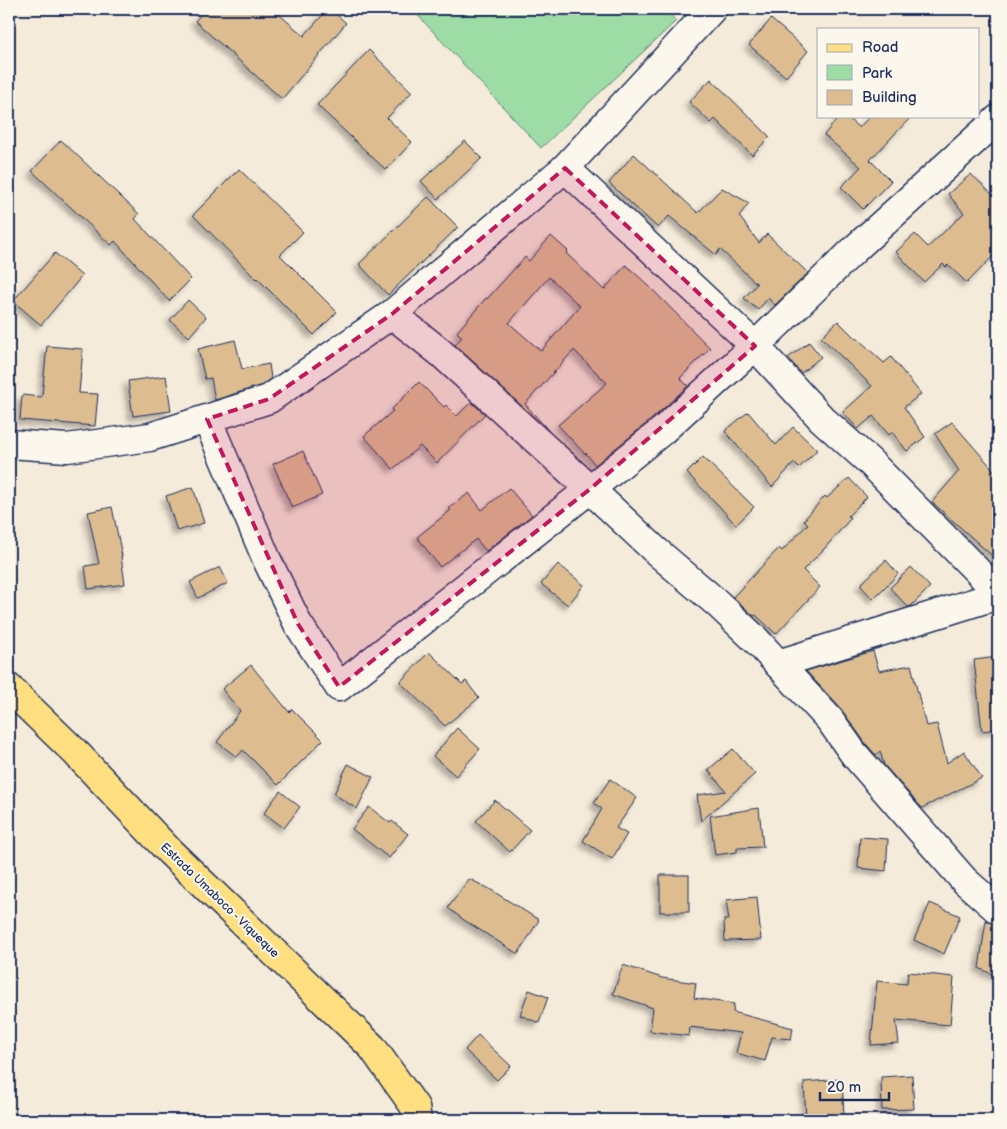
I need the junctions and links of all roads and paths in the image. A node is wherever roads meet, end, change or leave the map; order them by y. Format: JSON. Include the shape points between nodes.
{"nodes":[{"id":1,"x":712,"y":9,"type":"edge"},
{"id":2,"x":998,"y":119,"type":"edge"},
{"id":3,"x":564,"y":168,"type":"junction"},
{"id":4,"x":392,"y":314,"type":"junction"},
{"id":5,"x":755,"y":346,"type":"junction"},
{"id":6,"x":207,"y":419,"type":"junction"},
{"id":7,"x":9,"y":444,"type":"edge"},
{"id":8,"x":590,"y":490,"type":"junction"},
{"id":9,"x":998,"y":593,"type":"edge"},
{"id":10,"x":778,"y":664,"type":"junction"},
{"id":11,"x":9,"y":688,"type":"edge"},
{"id":12,"x":998,"y":910,"type":"edge"},
{"id":13,"x":417,"y":1120,"type":"edge"}],
"edges":[{"from":1,"to":3,"type":"street"},
{"from":2,"to":5,"type":"street","via":[[857,247]]},
{"from":3,"to":4,"type":"street"},
{"from":3,"to":5,"type":"street"},
{"from":4,"to":6,"type":"street","via":[[269,399]]},
{"from":4,"to":8,"type":"street","via":[[441,354]]},
{"from":5,"to":8,"type":"street","via":[[662,431]]},
{"from":5,"to":9,"type":"street","via":[[822,419],[871,463]]},
{"from":6,"to":7,"type":"street","via":[[150,437],[67,448]]},
{"from":6,"to":8,"type":"street","via":[[298,624],[339,687]]},
{"from":8,"to":10,"type":"street","via":[[718,604]]},
{"from":9,"to":10,"type":"street"},
{"from":10,"to":12,"type":"street","via":[[830,720],[854,754],[964,880]]},
{"from":11,"to":13,"type":"main road","name":"Estrada Umaboco - Viqueque","via":[[170,852],[372,1047],[415,1107]]}]}
